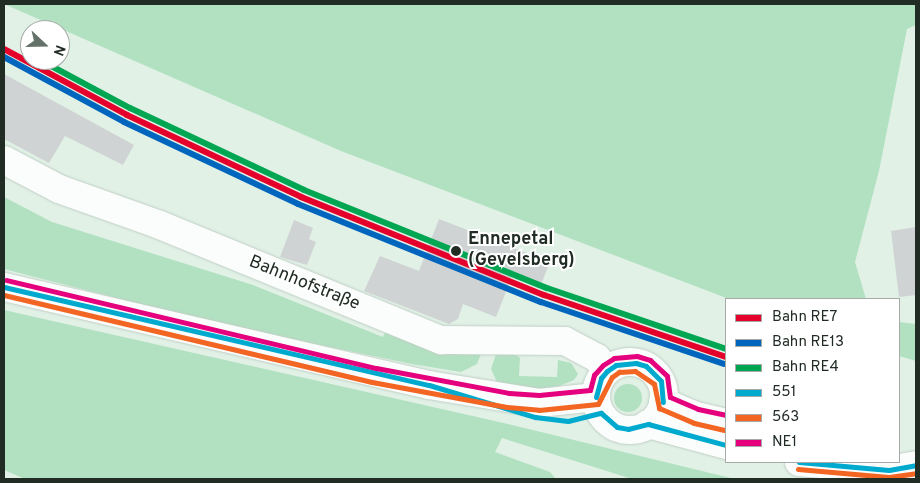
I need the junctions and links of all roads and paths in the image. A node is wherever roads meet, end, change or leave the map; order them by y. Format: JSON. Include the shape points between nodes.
{"nodes":[{"id":1,"x":4,"y":160,"type":"edge"},
{"id":2,"x":4,"y":287,"type":"edge"},
{"id":3,"x":608,"y":371,"type":"junction"},
{"id":4,"x":663,"y":402,"type":"junction"},
{"id":5,"x":598,"y":405,"type":"junction"},
{"id":6,"x":725,"y":423,"type":"edge"},
{"id":7,"x":648,"y":424,"type":"junction"},
{"id":8,"x":725,"y":445,"type":"edge"},
{"id":9,"x":818,"y":463,"type":"edge"},
{"id":10,"x":877,"y":466,"type":"edge"},
{"id":11,"x":916,"y":466,"type":"edge"}],
"edges":[{"from":1,"to":3,"type":"street","name":"Bahnhofstraße","via":[[59,189],[160,225],[440,340],[565,341],[596,358]]},
{"from":2,"to":5,"type":"street","via":[[429,386],[539,403]]},
{"from":3,"to":4,"type":"street","via":[[626,362],[646,366],[660,381]]},
{"from":3,"to":5,"type":"street","via":[[601,378]]},
{"from":4,"to":6,"type":"street","via":[[696,416]]},
{"from":4,"to":7,"type":"street"},
{"from":5,"to":7,"type":"street","via":[[608,421],[628,430]]},
{"from":7,"to":8,"type":"street"},
{"from":9,"to":10,"type":"street"},
{"from":10,"to":11,"type":"street"}]}
